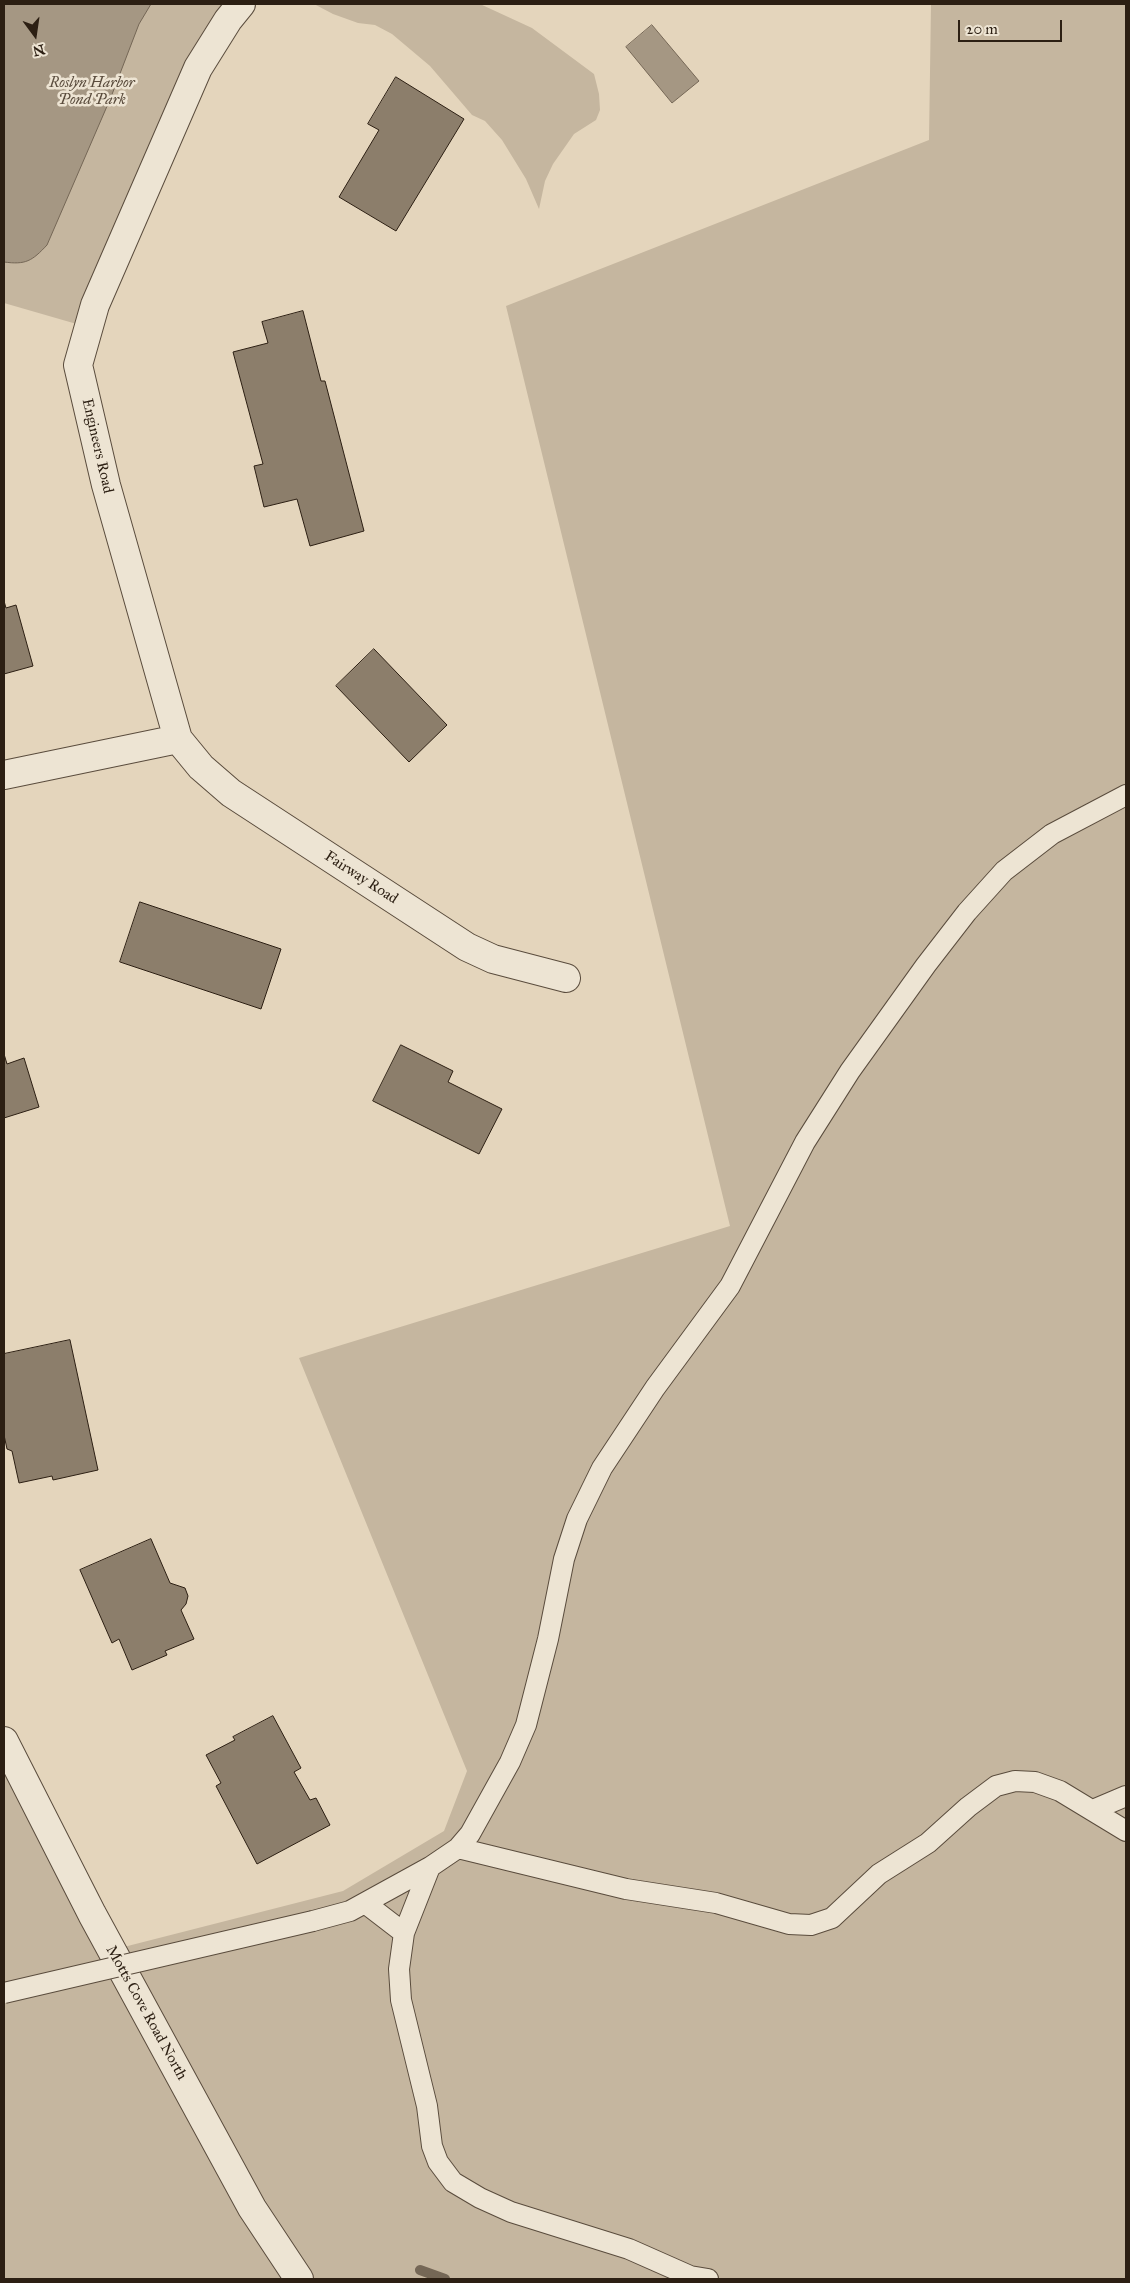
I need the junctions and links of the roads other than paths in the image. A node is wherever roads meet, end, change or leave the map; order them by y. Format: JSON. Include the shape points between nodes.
{"nodes":[{"id":1,"x":242,"y":4,"type":"edge"},
{"id":2,"x":178,"y":738,"type":"junction"},
{"id":3,"x":4,"y":775,"type":"edge"},
{"id":4,"x":1126,"y":794,"type":"edge"},
{"id":5,"x":566,"y":978,"type":"dead end"},
{"id":6,"x":4,"y":1741,"type":"edge"},
{"id":7,"x":1126,"y":1796,"type":"edge"},
{"id":8,"x":1093,"y":1810,"type":"junction"},
{"id":9,"x":1126,"y":1831,"type":"edge"},
{"id":10,"x":458,"y":1848,"type":"junction"},
{"id":11,"x":430,"y":1867,"type":"junction"},
{"id":12,"x":365,"y":1903,"type":"junction"},
{"id":13,"x":404,"y":1933,"type":"junction"},
{"id":14,"x":4,"y":1993,"type":"edge"},
{"id":15,"x":299,"y":2279,"type":"edge"},
{"id":16,"x":708,"y":2279,"type":"edge"}],
"edges":[{"from":1,"to":2,"type":"street","name":"Engineers Road","via":[[198,68],[95,305],[78,365],[106,485]]},
{"from":2,"to":3,"type":"street"},
{"from":2,"to":5,"type":"street","name":"Fairway Road","via":[[201,767],[231,793],[467,947],[493,959]]},
{"from":4,"to":10,"type":"lane","via":[[1052,834],[1004,871],[926,965],[850,1071],[805,1142],[730,1286],[655,1388],[602,1468],[577,1520],[564,1559],[526,1725],[480,1820]]},
{"from":6,"to":15,"type":"street","name":"Motts Cove Road North","via":[[92,1914],[248,2199]]},
{"from":7,"to":8,"type":"lane"},
{"from":8,"to":9,"type":"lane"},
{"from":8,"to":10,"type":"lane","via":[[1060,1791],[1035,1782],[1015,1781],[996,1786],[968,1806],[928,1843],[879,1874],[832,1918],[811,1925],[789,1924],[716,1903],[626,1889]]},
{"from":10,"to":11,"type":"lane"},
{"from":11,"to":12,"type":"lane"},
{"from":11,"to":13,"type":"lane"},
{"from":12,"to":13,"type":"lane"},
{"from":12,"to":14,"type":"lane","bridge":true,"via":[[350,1911],[313,1921]]},
{"from":13,"to":16,"type":"lane","via":[[399,1969],[401,2000],[427,2106],[432,2146],[438,2162],[453,2182],[511,2212],[629,2249],[690,2276]]}]}
